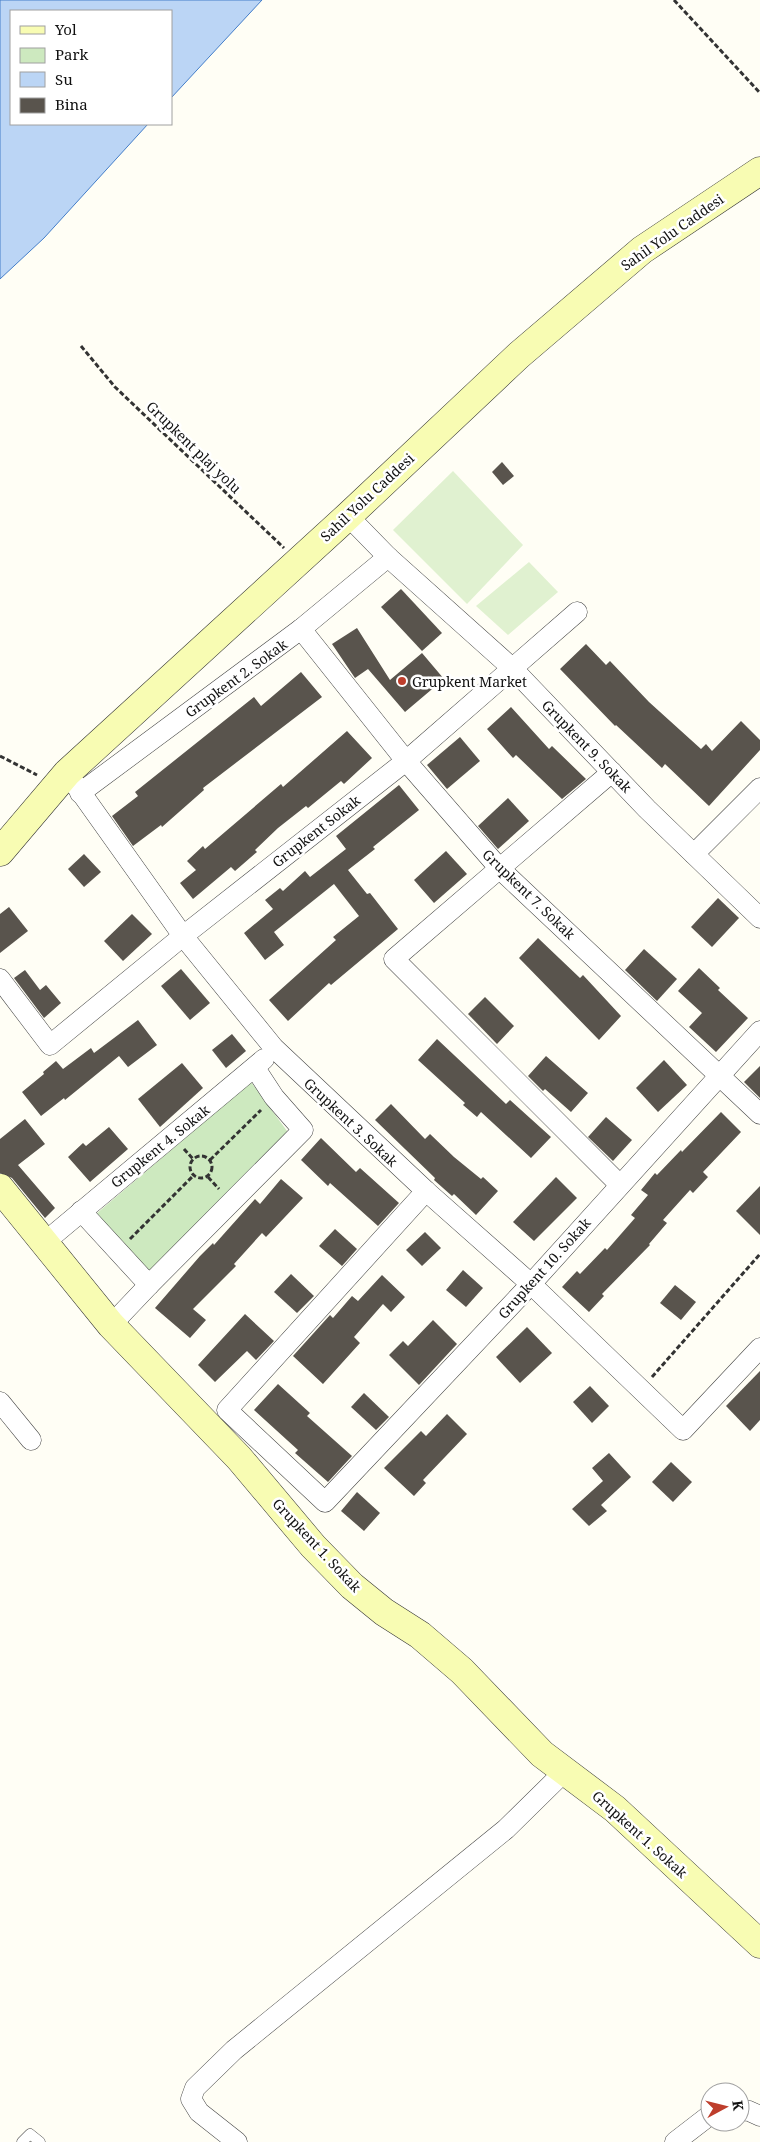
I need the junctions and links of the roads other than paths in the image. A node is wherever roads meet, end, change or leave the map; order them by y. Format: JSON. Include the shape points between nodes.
{"nodes":[{"id":1,"x":760,"y":171,"type":"edge"},
{"id":2,"x":348,"y":516,"type":"junction"},
{"id":3,"x":388,"y":557,"type":"junction"},
{"id":4,"x":577,"y":612,"type":"dead end"},
{"id":5,"x":301,"y":629,"type":"junction"},
{"id":6,"x":512,"y":668,"type":"junction"},
{"id":7,"x":406,"y":761,"type":"junction"},
{"id":8,"x":612,"y":772,"type":"junction"},
{"id":9,"x":67,"y":784,"type":"junction"},
{"id":10,"x":760,"y":788,"type":"edge"},
{"id":11,"x":0,"y":852,"type":"edge"},
{"id":12,"x":694,"y":854,"type":"junction"},
{"id":13,"x":500,"y":869,"type":"junction"},
{"id":14,"x":760,"y":918,"type":"edge"},
{"id":15,"x":183,"y":936,"type":"junction"},
{"id":16,"x":0,"y":979,"type":"edge"},
{"id":17,"x":760,"y":1031,"type":"edge"},
{"id":18,"x":274,"y":1048,"type":"junction"},
{"id":19,"x":255,"y":1068,"type":"junction"},
{"id":20,"x":720,"y":1074,"type":"junction"},
{"id":21,"x":760,"y":1114,"type":"edge"},
{"id":22,"x":620,"y":1185,"type":"junction"},
{"id":23,"x":0,"y":1188,"type":"edge"},
{"id":24,"x":426,"y":1192,"type":"junction"},
{"id":25,"x":81,"y":1211,"type":"junction"},
{"id":26,"x":45,"y":1242,"type":"junction"},
{"id":27,"x":531,"y":1284,"type":"junction"},
{"id":28,"x":149,"y":1285,"type":"junction"},
{"id":29,"x":111,"y":1325,"type":"junction"},
{"id":30,"x":760,"y":1348,"type":"edge"},
{"id":31,"x":0,"y":1402,"type":"edge"},
{"id":32,"x":31,"y":1440,"type":"dead end"},
{"id":33,"x":565,"y":1771,"type":"junction"},
{"id":34,"x":760,"y":1944,"type":"edge"},
{"id":35,"x":700,"y":2123,"type":"edge"},
{"id":36,"x":22,"y":2142,"type":"edge"},
{"id":37,"x":40,"y":2142,"type":"edge"},
{"id":38,"x":237,"y":2142,"type":"edge"},
{"id":39,"x":675,"y":2142,"type":"edge"}],
"edges":[{"from":1,"to":2,"type":"street","name":"Sahil Yolu Caddesi","via":[[642,250],[519,355]]},
{"from":2,"to":3,"type":"street","name":"Grupkent 9. Sokak"},
{"from":2,"to":9,"type":"street","name":"Sahil Yolu Caddesi"},
{"from":3,"to":5,"type":"street","name":"Grupkent 2. Sokak"},
{"from":3,"to":6,"type":"street","name":"Grupkent 9. Sokak"},
{"from":4,"to":6,"type":"street","name":"Grupkent Sokak"},
{"from":5,"to":7,"type":"street","name":"Grupkent 7. Sokak"},
{"from":5,"to":9,"type":"street","name":"Grupkent 2. Sokak"},
{"from":6,"to":7,"type":"street","name":"Grupkent Sokak"},
{"from":6,"to":8,"type":"street","name":"Grupkent 9. Sokak"},
{"from":7,"to":13,"type":"street","name":"Grupkent 7. Sokak"},
{"from":7,"to":15,"type":"street","name":"Grupkent Sokak"},
{"from":8,"to":12,"type":"street","name":"Grupkent 9. Sokak"},
{"from":8,"to":13,"type":"street"},
{"from":9,"to":11,"type":"street","name":"Sahil Yolu Caddesi"},
{"from":9,"to":15,"type":"street","name":"Grupkent 3. Sokak"},
{"from":10,"to":12,"type":"street"},
{"from":12,"to":14,"type":"street","name":"Grupkent 9. Sokak"},
{"from":13,"to":20,"type":"street","name":"Grupkent 7. Sokak"},
{"from":13,"to":22,"type":"street","via":[[394,959]]},
{"from":15,"to":16,"type":"street","name":"Grupkent Sokak","via":[[50,1045]]},
{"from":15,"to":18,"type":"street","name":"Grupkent 3. Sokak"},
{"from":17,"to":20,"type":"street","name":"Grupkent 10. Sokak"},
{"from":18,"to":19,"type":"street","name":"Grupkent 4. Sokak"},
{"from":18,"to":24,"type":"street","name":"Grupkent 3. Sokak"},
{"from":19,"to":25,"type":"street","name":"Grupkent 4. Sokak"},
{"from":19,"to":28,"type":"street","via":[[274,1097],[303,1130]]},
{"from":20,"to":21,"type":"street","name":"Grupkent 7. Sokak"},
{"from":20,"to":22,"type":"street","name":"Grupkent 10. Sokak"},
{"from":22,"to":27,"type":"street","name":"Grupkent 10. Sokak"},
{"from":23,"to":26,"type":"street","name":"Grupkent 1. Sokak"},
{"from":24,"to":27,"type":"street","name":"Grupkent 3. Sokak"},
{"from":24,"to":27,"type":"street","name":"Grupkent 10. Sokak","via":[[228,1410],[324,1502]]},
{"from":25,"to":26,"type":"street","name":"Grupkent 4. Sokak"},
{"from":25,"to":28,"type":"street"},
{"from":26,"to":29,"type":"street","name":"Grupkent 1. Sokak"},
{"from":27,"to":30,"type":"street","name":"Grupkent 3. Sokak","via":[[683,1430]]},
{"from":28,"to":29,"type":"street"},
{"from":29,"to":33,"type":"street","name":"Grupkent 1. Sokak","via":[[239,1458],[313,1546],[352,1586],[420,1635],[462,1671],[542,1754]]},
{"from":31,"to":32,"type":"street"},
{"from":33,"to":34,"type":"street","name":"Grupkent 1. Sokak","via":[[615,1809]]},
{"from":33,"to":38,"type":"street","via":[[506,1829],[234,2050],[194,2088],[191,2099],[199,2112]]},
{"from":35,"to":39,"type":"street"},
{"from":36,"to":37,"type":"lane","via":[[30,2134]]}]}
